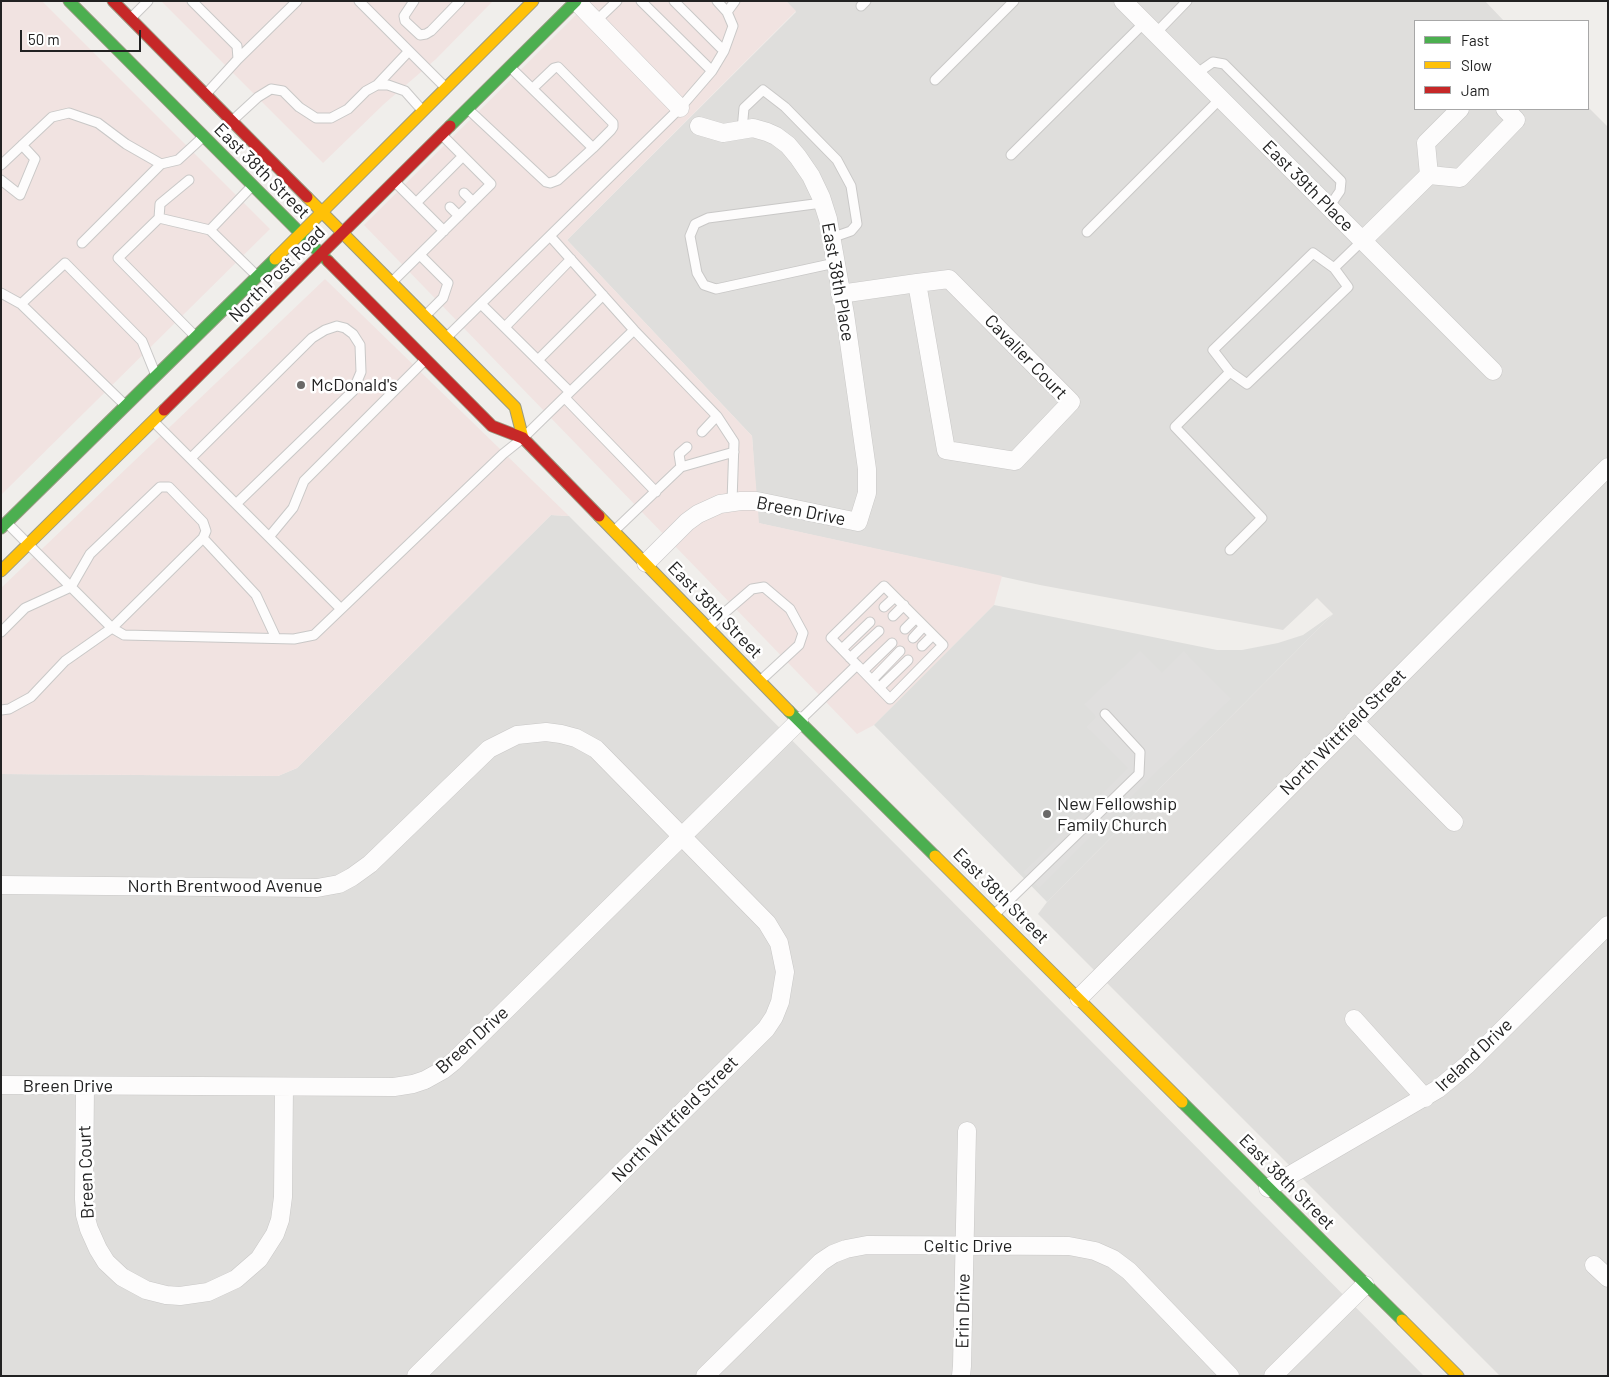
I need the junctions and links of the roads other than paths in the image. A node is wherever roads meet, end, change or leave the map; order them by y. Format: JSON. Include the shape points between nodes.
{"nodes":[{"id":1,"x":69,"y":1,"type":"edge"},
{"id":2,"x":113,"y":1,"type":"edge"},
{"id":3,"x":148,"y":1,"type":"edge"},
{"id":4,"x":192,"y":1,"type":"edge"},
{"id":5,"x":296,"y":1,"type":"edge"},
{"id":6,"x":359,"y":1,"type":"edge"},
{"id":7,"x":414,"y":1,"type":"edge"},
{"id":8,"x":460,"y":1,"type":"edge"},
{"id":9,"x":533,"y":1,"type":"edge"},
{"id":10,"x":576,"y":1,"type":"edge"},
{"id":11,"x":617,"y":1,"type":"edge"},
{"id":12,"x":641,"y":1,"type":"edge"},
{"id":13,"x":674,"y":1,"type":"edge"},
{"id":14,"x":717,"y":1,"type":"edge"},
{"id":15,"x":735,"y":1,"type":"edge"},
{"id":16,"x":1014,"y":1,"type":"edge"},
{"id":17,"x":1123,"y":1,"type":"edge"},
{"id":18,"x":1187,"y":1,"type":"edge"},
{"id":19,"x":728,"y":12,"type":"junction"},
{"id":20,"x":130,"y":18,"type":"junction"},
{"id":21,"x":596,"y":21,"type":"junction"},
{"id":22,"x":1150,"y":28,"type":"junction"},
{"id":23,"x":409,"y":51,"type":"junction"},
{"id":24,"x":724,"y":51,"type":"junction"},
{"id":25,"x":238,"y":59,"type":"junction"},
{"id":26,"x":510,"y":67,"type":"junction"},
{"id":27,"x":712,"y":71,"type":"junction"},
{"id":28,"x":1196,"y":74,"type":"junction"},
{"id":29,"x":935,"y":80,"type":"dead end"},
{"id":30,"x":377,"y":86,"type":"junction"},
{"id":31,"x":446,"y":88,"type":"junction"},
{"id":32,"x":533,"y":88,"type":"junction"},
{"id":33,"x":205,"y":95,"type":"junction"},
{"id":34,"x":1220,"y":98,"type":"junction"},
{"id":35,"x":680,"y":108,"type":"junction"},
{"id":36,"x":468,"y":109,"type":"junction"},
{"id":37,"x":1459,"y":110,"type":"edge"},
{"id":38,"x":1506,"y":110,"type":"edge"},
{"id":39,"x":423,"y":111,"type":"junction"},
{"id":40,"x":232,"y":122,"type":"junction"},
{"id":41,"x":699,"y":126,"type":"dead end"},
{"id":42,"x":742,"y":130,"type":"junction"},
{"id":43,"x":442,"y":135,"type":"junction"},
{"id":44,"x":203,"y":137,"type":"junction"},
{"id":45,"x":22,"y":145,"type":"junction"},
{"id":46,"x":592,"y":148,"type":"junction"},
{"id":47,"x":1011,"y":155,"type":"dead end"},
{"id":48,"x":463,"y":156,"type":"junction"},
{"id":49,"x":161,"y":164,"type":"junction"},
{"id":50,"x":1,"y":165,"type":"edge"},
{"id":51,"x":1429,"y":174,"type":"junction"},
{"id":52,"x":1,"y":180,"type":"edge"},
{"id":53,"x":189,"y":180,"type":"dead end"},
{"id":54,"x":395,"y":182,"type":"junction"},
{"id":55,"x":252,"y":185,"type":"junction"},
{"id":56,"x":464,"y":193,"type":"dead end"},
{"id":57,"x":473,"y":202,"type":"junction"},
{"id":58,"x":822,"y":202,"type":"junction"},
{"id":59,"x":416,"y":203,"type":"junction"},
{"id":60,"x":450,"y":207,"type":"dead end"},
{"id":61,"x":1329,"y":207,"type":"junction"},
{"id":62,"x":322,"y":212,"type":"junction"},
{"id":63,"x":459,"y":216,"type":"junction"},
{"id":64,"x":159,"y":218,"type":"junction"},
{"id":65,"x":210,"y":230,"type":"junction"},
{"id":66,"x":444,"y":231,"type":"junction"},
{"id":67,"x":1087,"y":232,"type":"dead end"},
{"id":68,"x":300,"y":233,"type":"junction"},
{"id":69,"x":343,"y":233,"type":"junction"},
{"id":70,"x":550,"y":236,"type":"junction"},
{"id":71,"x":831,"y":238,"type":"junction"},
{"id":72,"x":1362,"y":240,"type":"junction"},
{"id":73,"x":82,"y":243,"type":"dead end"},
{"id":74,"x":322,"y":254,"type":"junction"},
{"id":75,"x":420,"y":254,"type":"junction"},
{"id":76,"x":571,"y":259,"type":"junction"},
{"id":77,"x":835,"y":263,"type":"junction"},
{"id":78,"x":1334,"y":268,"type":"junction"},
{"id":79,"x":257,"y":276,"type":"junction"},
{"id":80,"x":392,"y":282,"type":"junction"},
{"id":81,"x":917,"y":283,"type":"junction"},
{"id":82,"x":1,"y":293,"type":"edge"},
{"id":83,"x":840,"y":294,"type":"junction"},
{"id":84,"x":603,"y":295,"type":"junction"},
{"id":85,"x":21,"y":304,"type":"junction"},
{"id":86,"x":481,"y":304,"type":"junction"},
{"id":87,"x":426,"y":316,"type":"junction"},
{"id":88,"x":505,"y":327,"type":"junction"},
{"id":89,"x":634,"y":330,"type":"junction"},
{"id":90,"x":196,"y":337,"type":"junction"},
{"id":91,"x":447,"y":337,"type":"junction"},
{"id":92,"x":426,"y":359,"type":"junction"},
{"id":93,"x":538,"y":360,"type":"junction"},
{"id":94,"x":1493,"y":371,"type":"dead end"},
{"id":95,"x":1230,"y":372,"type":"junction"},
{"id":96,"x":156,"y":376,"type":"junction"},
{"id":97,"x":568,"y":395,"type":"junction"},
{"id":98,"x":126,"y":406,"type":"junction"},
{"id":99,"x":717,"y":416,"type":"junction"},
{"id":100,"x":153,"y":421,"type":"junction"},
{"id":101,"x":702,"y":432,"type":"dead end"},
{"id":102,"x":523,"y":438,"type":"junction"},
{"id":103,"x":687,"y":447,"type":"dead end"},
{"id":104,"x":734,"y":452,"type":"junction"},
{"id":105,"x":191,"y":458,"type":"junction"},
{"id":106,"x":1608,"y":466,"type":"edge"},
{"id":107,"x":681,"y":468,"type":"junction"},
{"id":108,"x":656,"y":492,"type":"junction"},
{"id":109,"x":732,"y":502,"type":"junction"},
{"id":110,"x":236,"y":504,"type":"junction"},
{"id":111,"x":858,"y":522,"type":"joint"},
{"id":112,"x":4,"y":526,"type":"edge"},
{"id":113,"x":614,"y":531,"type":"junction"},
{"id":114,"x":269,"y":537,"type":"junction"},
{"id":115,"x":203,"y":538,"type":"junction"},
{"id":116,"x":28,"y":544,"type":"junction"},
{"id":117,"x":1230,"y":550,"type":"dead end"},
{"id":118,"x":646,"y":563,"type":"junction"},
{"id":119,"x":1,"y":571,"type":"edge"},
{"id":120,"x":72,"y":587,"type":"junction"},
{"id":121,"x":895,"y":597,"type":"junction"},
{"id":122,"x":904,"y":606,"type":"junction"},
{"id":123,"x":884,"y":608,"type":"dead end"},
{"id":124,"x":341,"y":609,"type":"junction"},
{"id":125,"x":893,"y":616,"type":"dead end"},
{"id":126,"x":916,"y":618,"type":"junction"},
{"id":127,"x":870,"y":622,"type":"dead end"},
{"id":128,"x":924,"y":626,"type":"junction"},
{"id":129,"x":708,"y":627,"type":"junction"},
{"id":130,"x":112,"y":628,"type":"junction"},
{"id":131,"x":905,"y":629,"type":"dead end"},
{"id":132,"x":879,"y":630,"type":"dead end"},
{"id":133,"x":1,"y":632,"type":"edge"},
{"id":134,"x":933,"y":635,"type":"junction"},
{"id":135,"x":276,"y":638,"type":"junction"},
{"id":136,"x":913,"y":638,"type":"dead end"},
{"id":137,"x":892,"y":643,"type":"dead end"},
{"id":138,"x":922,"y":646,"type":"dead end"},
{"id":139,"x":842,"y":649,"type":"junction"},
{"id":140,"x":900,"y":651,"type":"dead end"},
{"id":141,"x":850,"y":658,"type":"junction"},
{"id":142,"x":908,"y":660,"type":"dead end"},
{"id":143,"x":860,"y":668,"type":"junction"},
{"id":144,"x":872,"y":680,"type":"junction"},
{"id":145,"x":760,"y":681,"type":"junction"},
{"id":146,"x":880,"y":688,"type":"junction"},
{"id":147,"x":1,"y":710,"type":"edge"},
{"id":148,"x":1105,"y":714,"type":"dead end"},
{"id":149,"x":799,"y":721,"type":"junction"},
{"id":150,"x":1354,"y":721,"type":"junction"},
{"id":151,"x":1454,"y":822,"type":"dead end"},
{"id":152,"x":682,"y":836,"type":"junction"},
{"id":153,"x":1,"y":885,"type":"edge"},
{"id":154,"x":994,"y":914,"type":"junction"},
{"id":155,"x":1608,"y":925,"type":"edge"},
{"id":156,"x":1079,"y":998,"type":"junction"},
{"id":157,"x":1354,"y":1019,"type":"dead end"},
{"id":158,"x":1,"y":1085,"type":"edge"},
{"id":159,"x":85,"y":1086,"type":"junction"},
{"id":160,"x":284,"y":1087,"type":"junction"},
{"id":161,"x":1425,"y":1098,"type":"junction"},
{"id":162,"x":967,"y":1131,"type":"dead end"},
{"id":163,"x":1268,"y":1188,"type":"junction"},
{"id":164,"x":964,"y":1246,"type":"junction"},
{"id":165,"x":1594,"y":1265,"type":"dead end"},
{"id":166,"x":1608,"y":1278,"type":"edge"},
{"id":167,"x":1366,"y":1284,"type":"junction"},
{"id":168,"x":416,"y":1376,"type":"edge"},
{"id":169,"x":705,"y":1376,"type":"edge"},
{"id":170,"x":961,"y":1376,"type":"edge"},
{"id":171,"x":1230,"y":1376,"type":"edge"},
{"id":172,"x":1273,"y":1376,"type":"edge"},
{"id":173,"x":1458,"y":1376,"type":"edge"}],
"edges":[{"from":1,"to":44,"type":"main road","name":"East 38th Street"},
{"from":2,"to":20,"type":"main road","name":"East 38th Street"},
{"from":3,"to":20,"type":"lane"},
{"from":4,"to":25,"type":"lane","via":[[237,46]]},
{"from":5,"to":25,"type":"lane"},
{"from":6,"to":23,"type":"lane"},
{"from":7,"to":8,"type":"lane","via":[[404,16],[405,22],[420,35],[431,31]]},
{"from":9,"to":31,"type":"main road","name":"North Post Road"},
{"from":10,"to":21,"type":"street"},
{"from":10,"to":26,"type":"main road","name":"North Post Road"},
{"from":11,"to":21,"type":"lane"},
{"from":12,"to":27,"type":"lane"},
{"from":13,"to":24,"type":"lane"},
{"from":14,"to":19,"type":"lane"},
{"from":15,"to":19,"type":"lane"},
{"from":16,"to":29,"type":"lane"},
{"from":17,"to":22,"type":"street","name":"East 39th Place"},
{"from":18,"to":22,"type":"lane"},
{"from":19,"to":24,"type":"lane","via":[[733,26]]},
{"from":20,"to":33,"type":"main road","name":"East 38th Street"},
{"from":21,"to":35,"type":"street"},
{"from":22,"to":28,"type":"street","name":"East 39th Place"},
{"from":22,"to":47,"type":"lane"},
{"from":23,"to":30,"type":"lane"},
{"from":23,"to":31,"type":"lane"},
{"from":24,"to":27,"type":"lane"},
{"from":25,"to":33,"type":"lane"},
{"from":26,"to":32,"type":"lane"},
{"from":26,"to":36,"type":"main road","name":"North Post Road"},
{"from":27,"to":35,"type":"lane"},
{"from":28,"to":34,"type":"street","name":"East 39th Place"},
{"from":28,"to":61,"type":"lane","via":[[1213,62],[1224,64],[1341,180],[1340,191]]},
{"from":30,"to":39,"type":"lane","via":[[405,91]]},
{"from":30,"to":40,"type":"lane","via":[[331,118],[316,118],[283,91],[271,89]]},
{"from":31,"to":39,"type":"main road","name":"North Post Road"},
{"from":32,"to":46,"type":"lane"},
{"from":32,"to":46,"type":"lane","via":[[558,67],[613,123],[611,130]]},
{"from":33,"to":40,"type":"main road","name":"East 38th Street"},
{"from":34,"to":61,"type":"street","name":"East 39th Place"},
{"from":34,"to":67,"type":"lane"},
{"from":35,"to":70,"type":"lane"},
{"from":36,"to":43,"type":"main road","name":"North Post Road"},
{"from":36,"to":46,"type":"lane","via":[[546,182],[558,180]]},
{"from":37,"to":51,"type":"street","via":[[1426,143]]},
{"from":38,"to":51,"type":"street","via":[[1516,120],[1460,178]]},
{"from":39,"to":62,"type":"main road","name":"North Post Road"},
{"from":40,"to":62,"type":"main road","name":"East 38th Street"},
{"from":41,"to":42,"type":"street","name":"East 38th Place","via":[[723,133]]},
{"from":42,"to":58,"type":"street","name":"East 38th Place","via":[[753,128],[767,132],[788,145],[811,176]]},
{"from":42,"to":71,"type":"lane","via":[[744,108],[763,90],[785,107],[837,160],[851,186],[858,224],[851,231]]},
{"from":43,"to":48,"type":"lane"},
{"from":43,"to":54,"type":"main road","name":"North Post Road"},
{"from":44,"to":49,"type":"lane","via":[[178,160]]},
{"from":44,"to":55,"type":"main road","name":"East 38th Street"},
{"from":45,"to":49,"type":"lane","via":[[52,117],[69,114],[98,123]]},
{"from":45,"to":50,"type":"lane"},
{"from":45,"to":52,"type":"lane","via":[[35,159],[20,195]]},
{"from":48,"to":57,"type":"lane","via":[[491,184]]},
{"from":48,"to":59,"type":"lane","via":[[448,177]]},
{"from":49,"to":73,"type":"lane"},
{"from":51,"to":72,"type":"street"},
{"from":53,"to":64,"type":"lane","via":[[160,204]]},
{"from":54,"to":59,"type":"lane"},
{"from":54,"to":69,"type":"main road","name":"North Post Road"},
{"from":55,"to":65,"type":"lane"},
{"from":55,"to":68,"type":"main road","name":"East 38th Street"},
{"from":56,"to":57,"type":"lane"},
{"from":57,"to":63,"type":"lane"},
{"from":58,"to":71,"type":"street","name":"East 38th Place"},
{"from":58,"to":77,"type":"lane","via":[[708,218],[695,224],[690,236],[697,273],[704,285],[716,289]]},
{"from":59,"to":66,"type":"lane"},
{"from":60,"to":63,"type":"lane"},
{"from":61,"to":72,"type":"street","name":"East 39th Place"},
{"from":62,"to":68,"type":"main road","name":"North Post Road"},
{"from":62,"to":69,"type":"main road","name":"East 38th Street"},
{"from":63,"to":66,"type":"lane"},
{"from":64,"to":65,"type":"lane"},
{"from":64,"to":90,"type":"lane","via":[[118,258]]},
{"from":65,"to":79,"type":"lane"},
{"from":66,"to":75,"type":"lane"},
{"from":68,"to":74,"type":"main road","name":"East 38th Street"},
{"from":68,"to":79,"type":"main road","name":"North Post Road"},
{"from":69,"to":74,"type":"main road","name":"North Post Road"},
{"from":69,"to":80,"type":"main road","name":"East 38th Street"},
{"from":70,"to":76,"type":"lane"},
{"from":70,"to":86,"type":"lane"},
{"from":71,"to":77,"type":"street","name":"East 38th Place"},
{"from":72,"to":78,"type":"lane"},
{"from":72,"to":94,"type":"street","name":"East 39th Place"},
{"from":74,"to":92,"type":"main road","name":"East 38th Street"},
{"from":74,"to":100,"type":"main road","name":"North Post Road"},
{"from":75,"to":80,"type":"lane"},
{"from":75,"to":87,"type":"lane","via":[[448,283],[443,298]]},
{"from":76,"to":84,"type":"lane"},
{"from":76,"to":88,"type":"lane"},
{"from":77,"to":83,"type":"street","name":"East 38th Place"},
{"from":78,"to":95,"type":"lane","via":[[1348,287],[1247,384]]},
{"from":78,"to":95,"type":"lane","via":[[1313,253],[1218,344],[1213,350]]},
{"from":79,"to":90,"type":"main road","name":"North Post Road"},
{"from":80,"to":87,"type":"main road","name":"East 38th Street"},
{"from":81,"to":81,"type":"street","name":"Cavalier Court","via":[[950,279],[1071,402],[1015,461],[946,450]]},
{"from":81,"to":83,"type":"street","name":"Cavalier Court"},
{"from":82,"to":85,"type":"lane"},
{"from":83,"to":111,"type":"street","name":"East 38th Place","via":[[868,469],[866,498]]},
{"from":84,"to":89,"type":"lane"},
{"from":84,"to":93,"type":"lane"},
{"from":85,"to":96,"type":"lane","via":[[65,263],[142,341]]},
{"from":85,"to":98,"type":"lane"},
{"from":86,"to":88,"type":"lane"},
{"from":86,"to":91,"type":"lane"},
{"from":87,"to":91,"type":"main road","name":"East 38th Street"},
{"from":88,"to":93,"type":"lane"},
{"from":89,"to":97,"type":"lane"},
{"from":89,"to":99,"type":"lane"},
{"from":90,"to":96,"type":"main road","name":"North Post Road"},
{"from":91,"to":102,"type":"main road","name":"East 38th Street","via":[[515,407]]},
{"from":92,"to":102,"type":"main road","name":"East 38th Street","via":[[492,426]]},
{"from":92,"to":114,"type":"lane","via":[[304,481],[293,508]]},
{"from":93,"to":97,"type":"lane"},
{"from":95,"to":117,"type":"lane","via":[[1175,426],[1262,518]]},
{"from":96,"to":98,"type":"main road","name":"North Post Road"},
{"from":97,"to":102,"type":"lane"},
{"from":97,"to":108,"type":"lane"},
{"from":98,"to":112,"type":"main road","name":"North Post Road"},
{"from":99,"to":101,"type":"lane"},
{"from":99,"to":104,"type":"lane","via":[[734,442]]},
{"from":100,"to":105,"type":"lane"},
{"from":100,"to":116,"type":"main road","name":"North Post Road"},
{"from":102,"to":113,"type":"main road","name":"East 38th Street"},
{"from":102,"to":124,"type":"lane"},
{"from":103,"to":107,"type":"lane","via":[[679,454]]},
{"from":104,"to":107,"type":"lane"},
{"from":104,"to":109,"type":"lane"},
{"from":105,"to":110,"type":"lane"},
{"from":105,"to":110,"type":"lane","via":[[312,338],[337,326],[354,334],[360,345],[361,372],[353,391]]},
{"from":106,"to":150,"type":"street","name":"North Wittfield Street"},
{"from":107,"to":108,"type":"lane"},
{"from":108,"to":113,"type":"lane"},
{"from":109,"to":111,"type":"street","name":"Breen Drive","via":[[765,503]]},
{"from":109,"to":118,"type":"street","name":"Breen Drive","via":[[712,507],[692,518]]},
{"from":110,"to":114,"type":"lane"},
{"from":112,"to":116,"type":"lane"},
{"from":113,"to":118,"type":"main road","name":"East 38th Street"},
{"from":114,"to":124,"type":"lane"},
{"from":115,"to":120,"type":"lane","via":[[206,531],[203,522],[169,487],[160,486],[90,554]]},
{"from":115,"to":130,"type":"lane"},
{"from":115,"to":135,"type":"lane","via":[[256,595]]},
{"from":116,"to":119,"type":"main road","name":"North Post Road"},
{"from":116,"to":120,"type":"lane"},
{"from":118,"to":129,"type":"main road","name":"East 38th Street"},
{"from":120,"to":130,"type":"lane"},
{"from":120,"to":133,"type":"lane","via":[[25,608]]},
{"from":121,"to":122,"type":"lane"},
{"from":121,"to":123,"type":"lane"},
{"from":121,"to":139,"type":"lane","via":[[884,586],[831,638]]},
{"from":122,"to":125,"type":"lane"},
{"from":122,"to":126,"type":"lane"},
{"from":124,"to":135,"type":"lane","via":[[314,635]]},
{"from":126,"to":128,"type":"lane"},
{"from":126,"to":131,"type":"lane"},
{"from":127,"to":139,"type":"lane"},
{"from":128,"to":134,"type":"lane"},
{"from":128,"to":136,"type":"lane"},
{"from":129,"to":145,"type":"main road","name":"East 38th Street"},
{"from":129,"to":145,"type":"lane","via":[[752,589],[764,587],[790,609],[803,633],[799,645]]},
{"from":130,"to":135,"type":"lane","via":[[124,635]]},
{"from":130,"to":147,"type":"lane","via":[[65,661],[31,697]]},
{"from":132,"to":141,"type":"lane"},
{"from":134,"to":138,"type":"lane"},
{"from":134,"to":146,"type":"lane","via":[[943,646],[890,699]]},
{"from":137,"to":143,"type":"lane"},
{"from":139,"to":141,"type":"lane"},
{"from":140,"to":144,"type":"lane"},
{"from":141,"to":143,"type":"lane"},
{"from":142,"to":146,"type":"lane"},
{"from":143,"to":144,"type":"lane"},
{"from":143,"to":149,"type":"lane"},
{"from":144,"to":146,"type":"lane"},
{"from":145,"to":149,"type":"main road","name":"East 38th Street"},
{"from":148,"to":154,"type":"lane","via":[[1140,752],[1138,774]]},
{"from":149,"to":152,"type":"street","name":"Breen Drive"},
{"from":149,"to":154,"type":"main road","name":"East 38th Street"},
{"from":150,"to":151,"type":"street"},
{"from":150,"to":156,"type":"street","name":"North Wittfield Street"},
{"from":152,"to":153,"type":"street","name":"North Brentwood Avenue","via":[[596,749],[576,738],[538,732],[516,736],[489,749],[370,864],[338,884],[317,888]]},
{"from":152,"to":160,"type":"street","name":"Breen Drive","via":[[443,1070],[419,1082],[400,1086]]},
{"from":152,"to":168,"type":"street","name":"North Wittfield Street","via":[[776,936],[785,972],[782,996],[774,1017],[761,1035]]},
{"from":154,"to":156,"type":"main road","name":"East 38th Street"},
{"from":155,"to":161,"type":"street","name":"Ireland Drive","via":[[1463,1069]]},
{"from":156,"to":163,"type":"main road","name":"East 38th Street"},
{"from":157,"to":161,"type":"street"},
{"from":158,"to":159,"type":"street","name":"Breen Drive"},
{"from":159,"to":160,"type":"street","name":"Breen Drive"},
{"from":159,"to":160,"type":"street","name":"Breen Court","via":[[84,1207],[88,1229],[106,1262],[122,1277],[146,1290],[180,1296],[208,1292],[236,1279],[259,1259],[275,1234],[283,1197]]},
{"from":161,"to":163,"type":"street","name":"Ireland Drive"},
{"from":162,"to":164,"type":"street","name":"Erin Drive"},
{"from":163,"to":167,"type":"main road","name":"East 38th Street"},
{"from":164,"to":169,"type":"street","name":"Celtic Drive","via":[[868,1245],[833,1254],[815,1267]]},
{"from":164,"to":170,"type":"street","name":"Erin Drive"},
{"from":164,"to":171,"type":"street","name":"Celtic Drive","via":[[1069,1246],[1095,1251],[1113,1259],[1129,1271]]},
{"from":165,"to":166,"type":"street"},
{"from":167,"to":172,"type":"street"},
{"from":167,"to":173,"type":"main road","name":"East 38th Street"}]}
